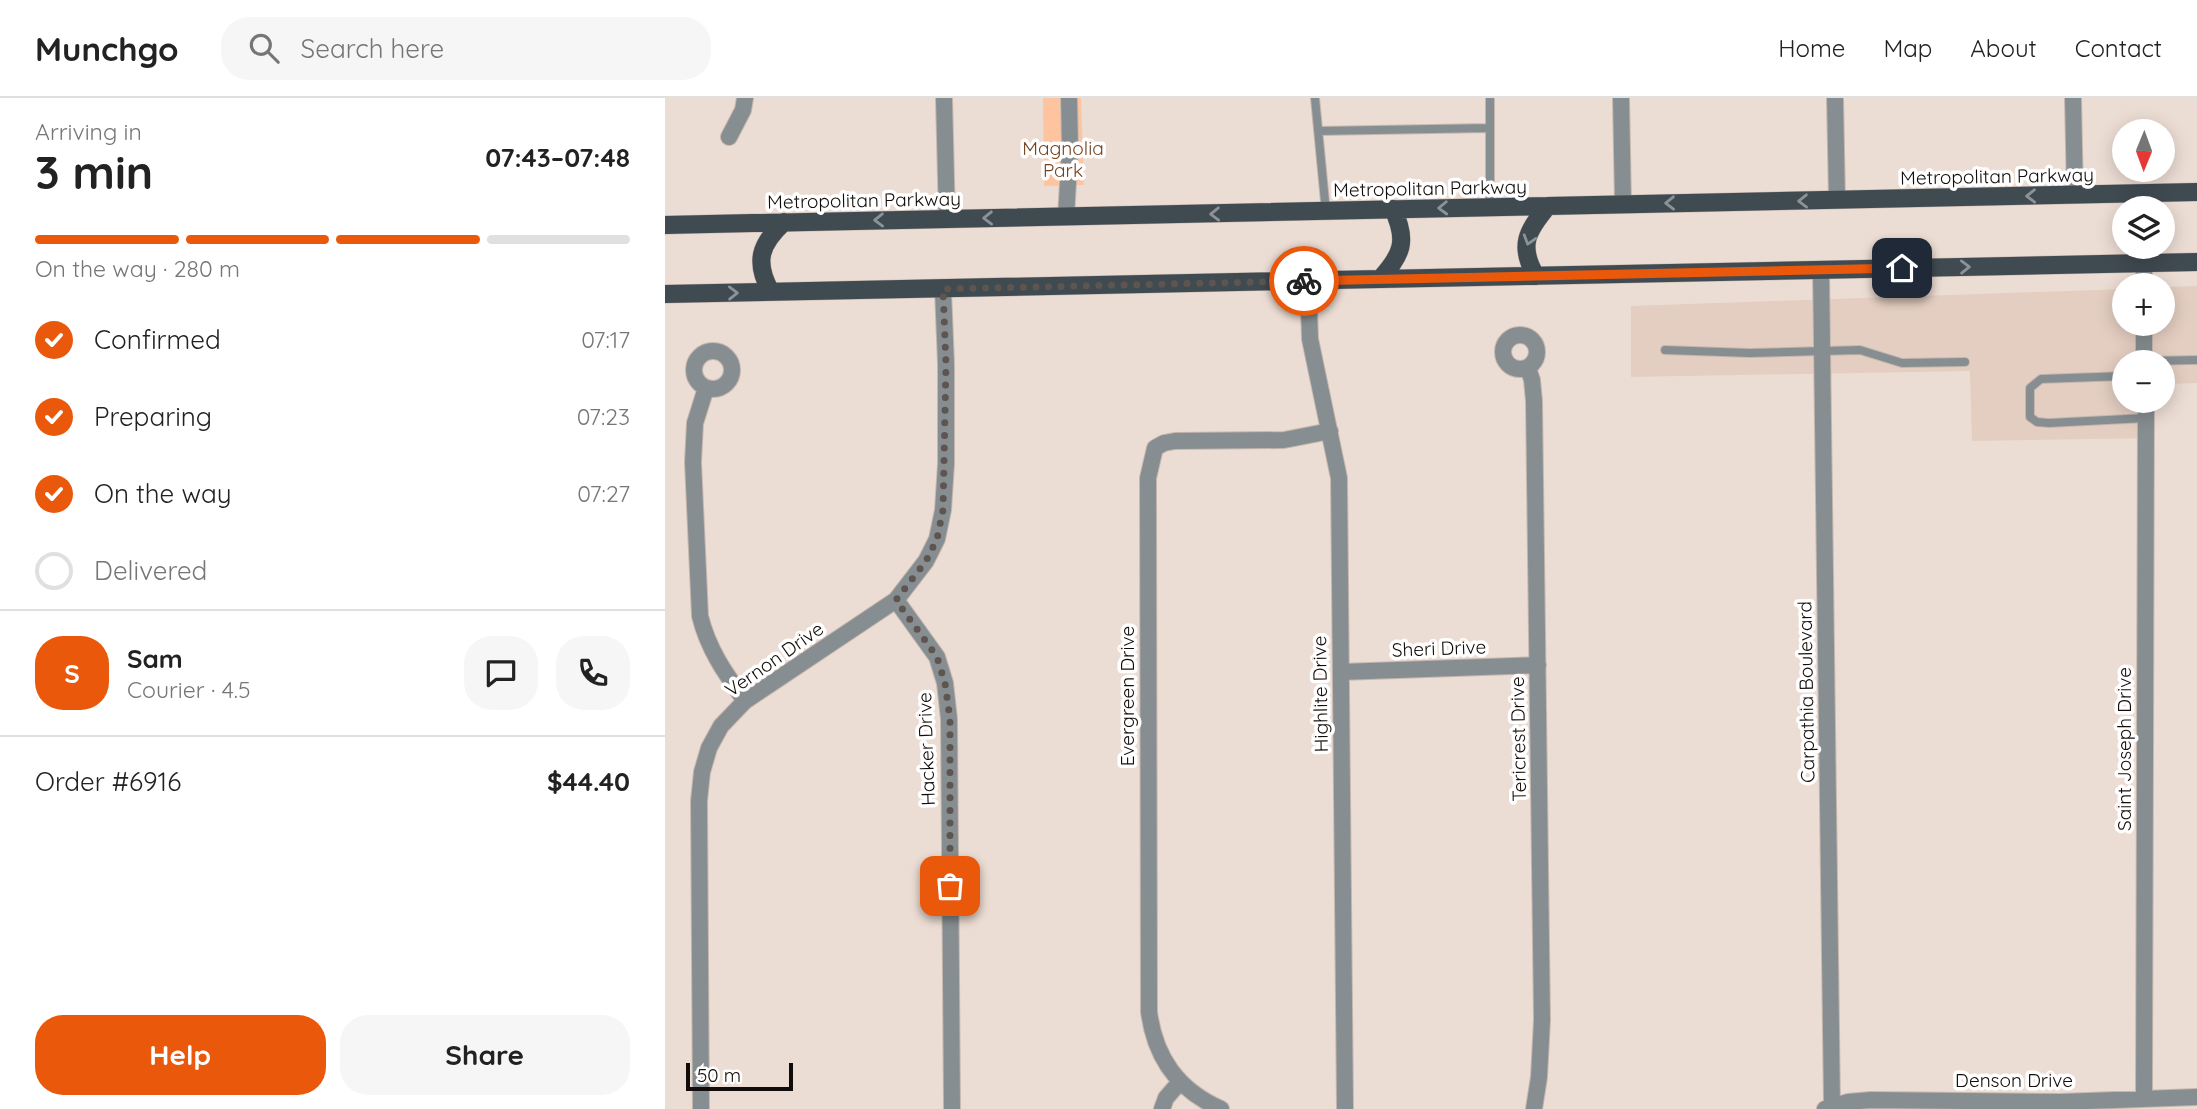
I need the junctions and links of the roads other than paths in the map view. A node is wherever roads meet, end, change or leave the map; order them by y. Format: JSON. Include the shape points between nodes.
{"nodes":[{"id":1,"x":745,"y":98,"type":"edge"},
{"id":2,"x":944,"y":98,"type":"edge"},
{"id":3,"x":1069,"y":98,"type":"edge"},
{"id":4,"x":1315,"y":98,"type":"edge"},
{"id":5,"x":1490,"y":98,"type":"edge"},
{"id":6,"x":1621,"y":98,"type":"edge"},
{"id":7,"x":1835,"y":98,"type":"edge"},
{"id":8,"x":2073,"y":98,"type":"edge"},
{"id":9,"x":1489,"y":128,"type":"junction"},
{"id":10,"x":1318,"y":131,"type":"junction"},
{"id":11,"x":729,"y":136,"type":"dead end"},
{"id":12,"x":2197,"y":192,"type":"edge"},
{"id":13,"x":2075,"y":195,"type":"junction"},
{"id":14,"x":1837,"y":200,"type":"junction"},
{"id":15,"x":1623,"y":204,"type":"junction"},
{"id":16,"x":1548,"y":206,"type":"junction"},
{"id":17,"x":1490,"y":207,"type":"junction"},
{"id":18,"x":1393,"y":209,"type":"junction"},
{"id":19,"x":1326,"y":212,"type":"junction"},
{"id":20,"x":1066,"y":217,"type":"junction"},
{"id":21,"x":947,"y":219,"type":"junction"},
{"id":22,"x":784,"y":222,"type":"junction"},
{"id":23,"x":665,"y":225,"type":"edge"},
{"id":24,"x":2197,"y":262,"type":"edge"},
{"id":25,"x":2144,"y":263,"type":"junction"},
{"id":26,"x":1821,"y":270,"type":"junction"},
{"id":27,"x":2144,"y":273,"type":"edge"},
{"id":28,"x":1536,"y":276,"type":"junction"},
{"id":29,"x":1380,"y":279,"type":"junction"},
{"id":30,"x":1308,"y":281,"type":"junction"},
{"id":31,"x":943,"y":289,"type":"junction"},
{"id":32,"x":771,"y":292,"type":"junction"},
{"id":33,"x":665,"y":294,"type":"edge"},
{"id":34,"x":1665,"y":350,"type":"dead end"},
{"id":35,"x":1822,"y":350,"type":"junction"},
{"id":36,"x":2197,"y":360,"type":"edge"},
{"id":37,"x":2175,"y":361,"type":"edge"},
{"id":38,"x":1965,"y":362,"type":"dead end"},
{"id":39,"x":1528,"y":368,"type":"dead end"},
{"id":40,"x":2112,"y":376,"type":"edge"},
{"id":41,"x":706,"y":388,"type":"dead end"},
{"id":42,"x":2146,"y":413,"type":"edge"},
{"id":43,"x":2146,"y":418,"type":"junction"},
{"id":44,"x":1330,"y":431,"type":"junction"},
{"id":45,"x":896,"y":600,"type":"junction"},
{"id":46,"x":1538,"y":665,"type":"junction"},
{"id":47,"x":1341,"y":672,"type":"junction"},
{"id":48,"x":745,"y":701,"type":"junction"},
{"id":49,"x":1179,"y":1083,"type":"junction"},
{"id":50,"x":2197,"y":1097,"type":"edge"},
{"id":51,"x":2144,"y":1098,"type":"junction"},
{"id":52,"x":2060,"y":1105,"type":"edge"},
{"id":53,"x":1829,"y":1108,"type":"edge"},
{"id":54,"x":701,"y":1109,"type":"edge"},
{"id":55,"x":952,"y":1109,"type":"edge"},
{"id":56,"x":1162,"y":1109,"type":"edge"},
{"id":57,"x":1221,"y":1109,"type":"edge"},
{"id":58,"x":1345,"y":1109,"type":"edge"},
{"id":59,"x":1534,"y":1109,"type":"edge"}],
"edges":[{"from":1,"to":11,"type":"street"},
{"from":2,"to":21,"type":"street"},
{"from":3,"to":20,"type":"street"},
{"from":4,"to":10,"type":"lane"},
{"from":5,"to":9,"type":"lane"},
{"from":6,"to":15,"type":"street"},
{"from":7,"to":14,"type":"street"},
{"from":8,"to":13,"type":"street"},
{"from":9,"to":10,"type":"lane"},
{"from":9,"to":17,"type":"lane"},
{"from":10,"to":19,"type":"lane"},
{"from":12,"to":13,"type":"main road","name":"Metropolitan Parkway"},
{"from":13,"to":14,"type":"main road","name":"Metropolitan Parkway","one_way":true},
{"from":14,"to":15,"type":"main road","name":"Metropolitan Parkway","one_way":true},
{"from":15,"to":16,"type":"main road","name":"Metropolitan Parkway"},
{"from":16,"to":17,"type":"main road","name":"Metropolitan Parkway"},
{"from":16,"to":28,"type":"main road","one_way":true,"via":[[1526,242],[1528,263]]},
{"from":17,"to":18,"type":"main road","name":"Metropolitan Parkway","one_way":true},
{"from":18,"to":19,"type":"main road","name":"Metropolitan Parkway"},
{"from":18,"to":29,"type":"main road","via":[[1402,246]]},
{"from":19,"to":20,"type":"main road","name":"Metropolitan Parkway","one_way":true},
{"from":20,"to":21,"type":"main road","name":"Metropolitan Parkway","one_way":true},
{"from":21,"to":22,"type":"main road","name":"Metropolitan Parkway","one_way":true},
{"from":22,"to":23,"type":"main road","name":"Metropolitan Parkway"},
{"from":22,"to":32,"type":"main road","via":[[771,234],[761,257]]},
{"from":24,"to":25,"type":"main road"},
{"from":26,"to":25,"type":"main road","one_way":true},
{"from":25,"to":27,"type":"street"},
{"from":26,"to":28,"type":"main road"},
{"from":26,"to":35,"type":"street","name":"Carpathia Boulevard"},
{"from":28,"to":29,"type":"main road"},
{"from":29,"to":30,"type":"main road"},
{"from":30,"to":31,"type":"main road"},
{"from":30,"to":44,"type":"street","name":"Highlite Drive","via":[[1310,339]]},
{"from":31,"to":32,"type":"main road"},
{"from":31,"to":45,"type":"street","via":[[943,510],[926,561]]},
{"from":33,"to":32,"type":"main road","one_way":true},
{"from":34,"to":35,"type":"lane"},
{"from":35,"to":38,"type":"lane","via":[[1860,350],[1902,363]]},
{"from":35,"to":53,"type":"street","name":"Carpathia Boulevard"},
{"from":36,"to":37,"type":"lane"},
{"from":39,"to":46,"type":"street","name":"Tericrest Drive","via":[[1534,401]]},
{"from":40,"to":43,"type":"lane","via":[[2041,379],[2030,388],[2030,417],[2049,423]]},
{"from":41,"to":48,"type":"street","via":[[695,423],[693,462],[700,615],[713,655]]},
{"from":42,"to":43,"type":"street","name":"Saint Joseph Drive"},
{"from":43,"to":51,"type":"street","name":"Saint Joseph Drive"},
{"from":44,"to":47,"type":"street","name":"Highlite Drive","via":[[1339,478]]},
{"from":44,"to":49,"type":"street","name":"Evergreen Drive","via":[[1284,440],[1175,441],[1156,448],[1151,461],[1147,496],[1149,1012],[1162,1059]]},
{"from":45,"to":48,"type":"street","name":"Vernon Drive"},
{"from":45,"to":55,"type":"street","name":"Hacker Drive","via":[[937,657],[950,719]]},
{"from":46,"to":47,"type":"street","name":"Sheri Drive"},
{"from":46,"to":59,"type":"street","name":"Tericrest Drive","via":[[1542,1020]]},
{"from":47,"to":58,"type":"street","name":"Highlite Drive"},
{"from":48,"to":54,"type":"street","name":"Vernon Drive","via":[[721,726],[702,772],[698,843]]},
{"from":49,"to":56,"type":"street"},
{"from":49,"to":57,"type":"street"},
{"from":50,"to":51,"type":"street","name":"Denson Drive"},
{"from":51,"to":52,"type":"street","name":"Denson Drive"},
{"from":52,"to":53,"type":"street","name":"Denson Drive","via":[[1871,1100]]}]}
